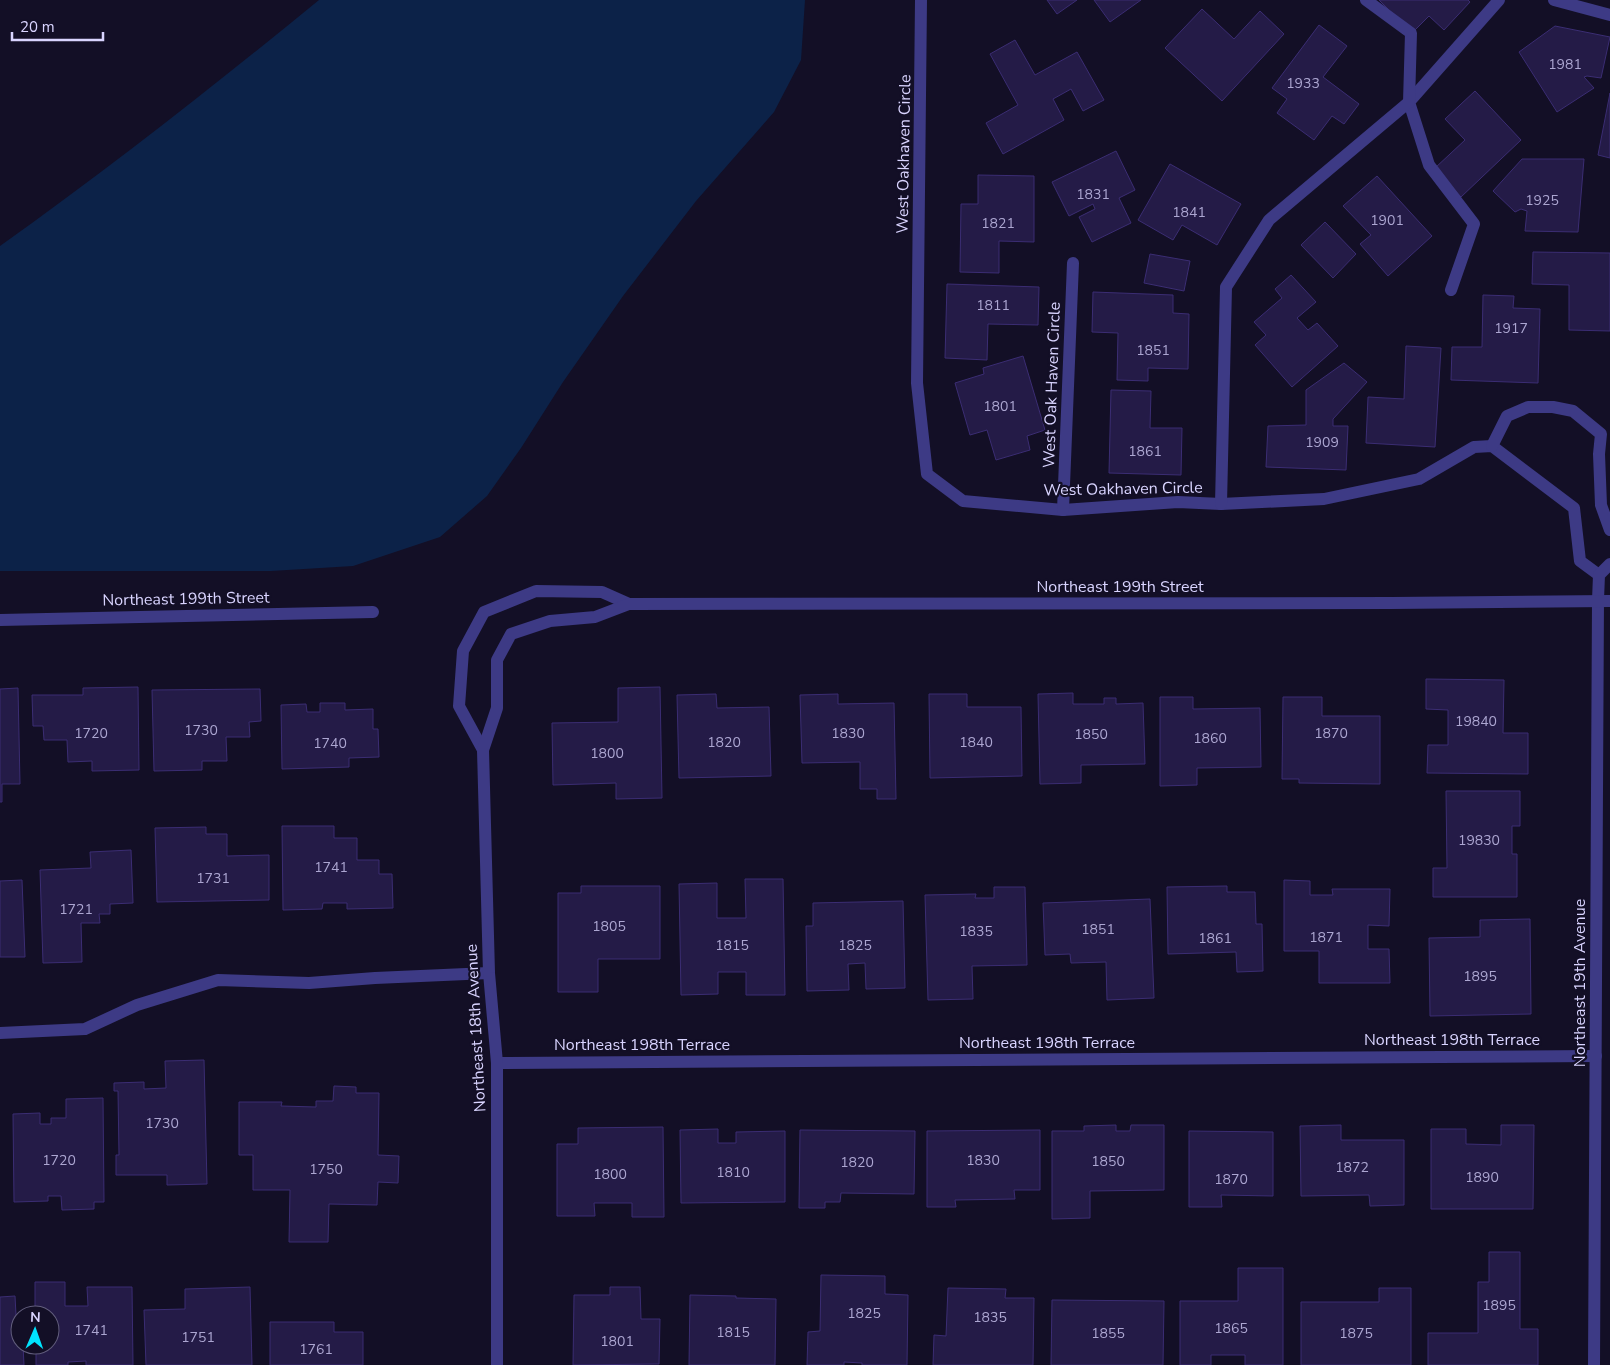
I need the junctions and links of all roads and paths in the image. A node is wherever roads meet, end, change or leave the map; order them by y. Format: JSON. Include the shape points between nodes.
{"nodes":[{"id":1,"x":921,"y":0,"type":"edge"},
{"id":2,"x":1366,"y":0,"type":"edge"},
{"id":3,"x":1500,"y":0,"type":"edge"},
{"id":4,"x":1554,"y":0,"type":"edge"},
{"id":5,"x":1610,"y":15,"type":"edge"},
{"id":6,"x":1409,"y":102,"type":"junction"},
{"id":7,"x":1073,"y":263,"type":"dead end"},
{"id":8,"x":1451,"y":290,"type":"dead end"},
{"id":9,"x":1605,"y":439,"type":"edge"},
{"id":10,"x":1492,"y":446,"type":"junction"},
{"id":11,"x":1221,"y":504,"type":"junction"},
{"id":12,"x":1063,"y":510,"type":"junction"},
{"id":13,"x":1610,"y":530,"type":"edge"},
{"id":14,"x":1610,"y":564,"type":"edge"},
{"id":15,"x":1599,"y":575,"type":"junction"},
{"id":16,"x":1604,"y":600,"type":"edge"},
{"id":17,"x":629,"y":604,"type":"junction"},
{"id":18,"x":373,"y":612,"type":"dead end"},
{"id":19,"x":0,"y":620,"type":"edge"},
{"id":20,"x":483,"y":750,"type":"junction"},
{"id":21,"x":489,"y":973,"type":"junction"},
{"id":22,"x":0,"y":1033,"type":"edge"},
{"id":23,"x":1596,"y":1056,"type":"junction"},
{"id":24,"x":497,"y":1063,"type":"junction"},
{"id":25,"x":497,"y":1365,"type":"edge"},
{"id":26,"x":1594,"y":1365,"type":"edge"}],
"edges":[{"from":1,"to":12,"type":"street","name":"West Oakhaven Circle","via":[[917,383],[927,474],[963,501]]},
{"from":2,"to":6,"type":"street","via":[[1411,33]]},
{"from":3,"to":6,"type":"street"},
{"from":4,"to":5,"type":"street"},
{"from":6,"to":8,"type":"street","via":[[1429,165],[1474,224]]},
{"from":6,"to":11,"type":"street","via":[[1269,220],[1226,287]]},
{"from":7,"to":12,"type":"street","name":"West Oak Haven Circle"},
{"from":9,"to":10,"type":"street","via":[[1573,411],[1528,406],[1507,416]]},
{"from":9,"to":13,"type":"street","via":[[1599,454],[1601,505]]},
{"from":10,"to":11,"type":"street","name":"West Oakhaven Circle","via":[[1474,448],[1419,479],[1324,499]]},
{"from":10,"to":15,"type":"street","via":[[1574,508],[1580,562]]},
{"from":11,"to":12,"type":"street","name":"West Oakhaven Circle","via":[[1178,502]]},
{"from":14,"to":15,"type":"street"},
{"from":15,"to":16,"type":"street"},
{"from":16,"to":17,"type":"street","name":"Northeast 199th Street"},
{"from":16,"to":23,"type":"street","name":"Northeast 19th Avenue"},
{"from":17,"to":20,"type":"street","name":"Northeast 18th Avenue","via":[[595,617],[550,621],[512,634],[497,660],[497,708]]},
{"from":17,"to":20,"type":"street","name":"Northeast 18th Avenue","via":[[602,592],[536,591],[484,612],[463,652],[459,706]]},
{"from":18,"to":19,"type":"street","name":"Northeast 199th Street"},
{"from":20,"to":21,"type":"street","name":"Northeast 18th Avenue"},
{"from":21,"to":22,"type":"street","via":[[309,983],[218,980],[137,1005],[85,1029]]},
{"from":21,"to":24,"type":"street","name":"Northeast 18th Avenue"},
{"from":23,"to":24,"type":"street","name":"Northeast 198th Terrace"},
{"from":23,"to":26,"type":"street","name":"Northeast 19th Avenue"},
{"from":24,"to":25,"type":"street","name":"Northeast 18th Avenue"}]}
